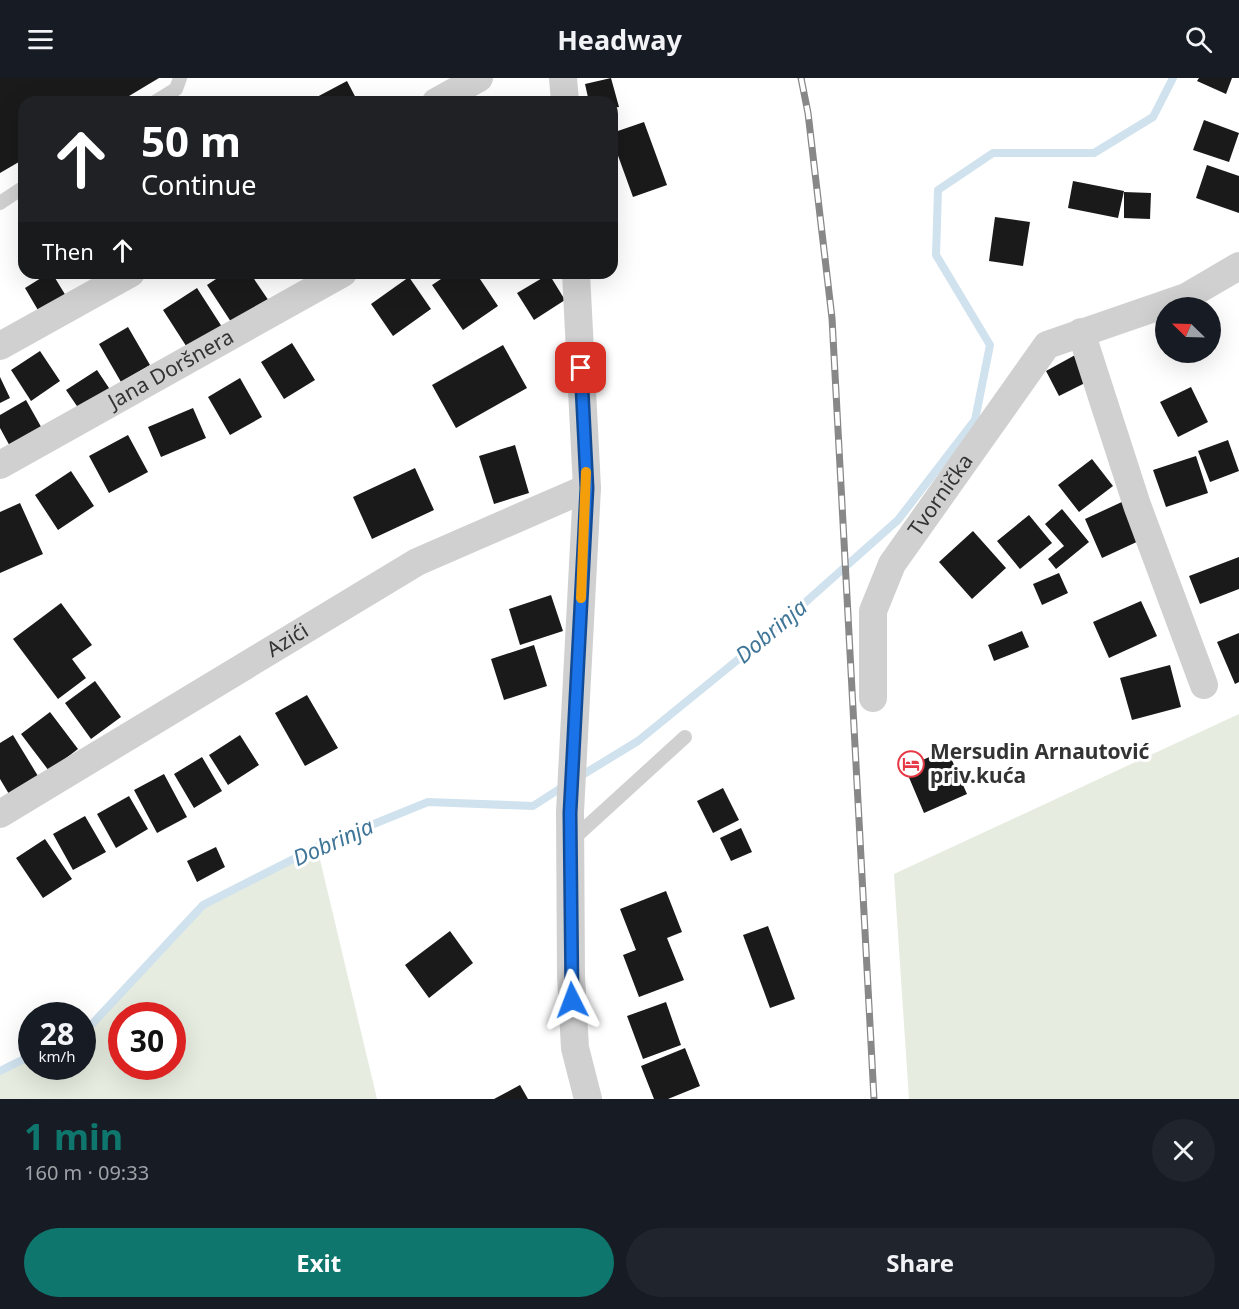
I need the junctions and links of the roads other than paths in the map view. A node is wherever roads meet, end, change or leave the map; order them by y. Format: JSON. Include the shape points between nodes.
{"nodes":[{"id":1,"x":180,"y":78,"type":"edge"},
{"id":2,"x":479,"y":78,"type":"edge"},
{"id":3,"x":563,"y":78,"type":"edge"},
{"id":4,"x":164,"y":96,"type":"edge"},
{"id":5,"x":447,"y":96,"type":"edge"},
{"id":6,"x":565,"y":96,"type":"edge"},
{"id":7,"x":18,"y":191,"type":"edge"},
{"id":8,"x":0,"y":203,"type":"edge"},
{"id":9,"x":1239,"y":266,"type":"edge"},
{"id":10,"x":120,"y":279,"type":"edge"},
{"id":11,"x":332,"y":279,"type":"edge"},
{"id":12,"x":576,"y":279,"type":"edge"},
{"id":13,"x":1082,"y":332,"type":"junction"},
{"id":14,"x":0,"y":346,"type":"edge"},
{"id":15,"x":0,"y":465,"type":"edge"},
{"id":16,"x":587,"y":488,"type":"junction"},
{"id":17,"x":1204,"y":685,"type":"dead end"},
{"id":18,"x":873,"y":698,"type":"dead end"},
{"id":19,"x":685,"y":737,"type":"dead end"},
{"id":20,"x":0,"y":814,"type":"edge"},
{"id":21,"x":570,"y":842,"type":"junction"},
{"id":22,"x":588,"y":1099,"type":"edge"}],
"edges":[{"from":1,"to":4,"type":"lane","via":[[176,88]]},
{"from":2,"to":5,"type":"street"},
{"from":3,"to":6,"type":"street"},
{"from":7,"to":8,"type":"lane"},
{"from":9,"to":13,"type":"street","name":"Tvornička","via":[[1186,297]]},
{"from":10,"to":14,"type":"street"},
{"from":11,"to":15,"type":"street","name":"Jana Doršnera"},
{"from":12,"to":16,"type":"street"},
{"from":13,"to":17,"type":"street","via":[[1137,505]]},
{"from":13,"to":18,"type":"street","name":"Tvornička","via":[[1047,345],[892,564],[873,611]]},
{"from":16,"to":20,"type":"street","name":"Azići","via":[[417,562]]},
{"from":16,"to":21,"type":"street"},
{"from":19,"to":21,"type":"lane"},
{"from":21,"to":22,"type":"street","via":[[575,1048]]}]}
